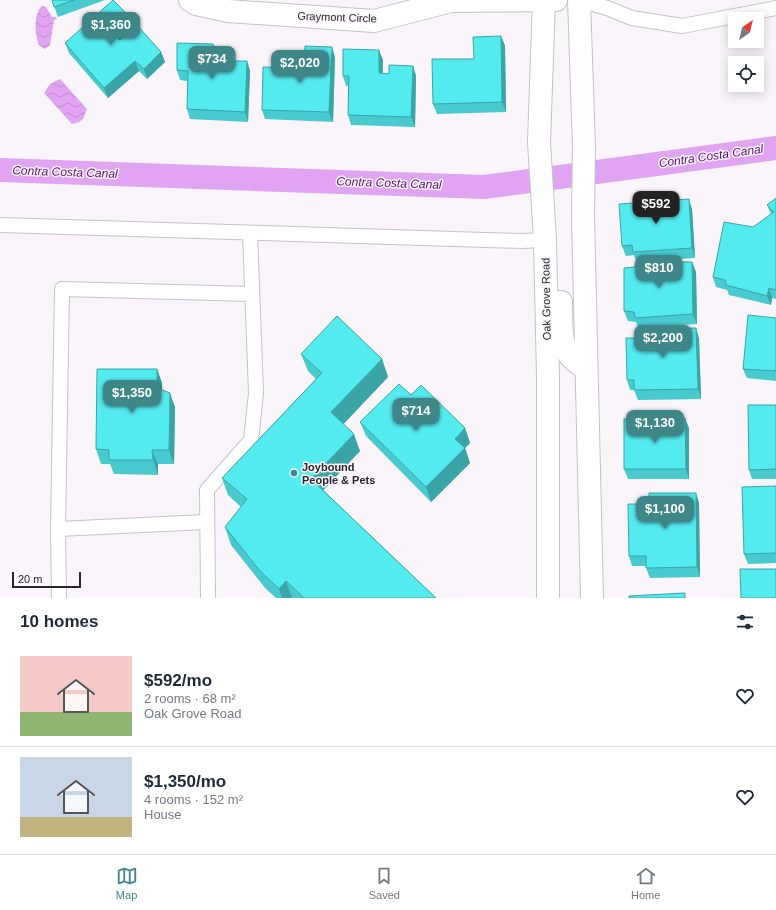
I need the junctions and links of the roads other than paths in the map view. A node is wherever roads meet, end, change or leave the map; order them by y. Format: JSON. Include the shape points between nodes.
{"nodes":[{"id":1,"x":190,"y":0,"type":"edge"},
{"id":2,"x":544,"y":0,"type":"edge"},
{"id":3,"x":556,"y":0,"type":"edge"},
{"id":4,"x":579,"y":0,"type":"edge"},
{"id":5,"x":776,"y":8,"type":"edge"},
{"id":6,"x":0,"y":225,"type":"edge"},
{"id":7,"x":250,"y":233,"type":"junction"},
{"id":8,"x":545,"y":240,"type":"junction"},
{"id":9,"x":252,"y":294,"type":"junction"},
{"id":10,"x":586,"y":368,"type":"junction"},
{"id":11,"x":206,"y":522,"type":"junction"},
{"id":12,"x":58,"y":529,"type":"junction"},
{"id":13,"x":59,"y":598,"type":"edge"},
{"id":14,"x":208,"y":598,"type":"edge"},
{"id":15,"x":548,"y":598,"type":"edge"},
{"id":16,"x":592,"y":598,"type":"edge"}],
"edges":[{"from":1,"to":2,"type":"main road","name":"Graymont Circle","via":[[196,4],[228,11],[374,21],[451,1]]},
{"from":2,"to":3,"type":"main road","name":"Graymont Circle"},
{"from":2,"to":8,"type":"main road","name":"Oak Grove Road","via":[[540,156]]},
{"from":4,"to":5,"type":"lane","via":[[632,18],[682,26]]},
{"from":4,"to":10,"type":"main road","via":[[584,147]]},
{"from":6,"to":7,"type":"lane"},
{"from":7,"to":8,"type":"lane"},
{"from":7,"to":9,"type":"lane"},
{"from":8,"to":10,"type":"main road","via":[[552,239],[560,250],[563,344],[575,363]]},
{"from":8,"to":15,"type":"main road","name":"Oak Grove Road"},
{"from":9,"to":11,"type":"lane","via":[[256,393],[251,440],[207,490]]},
{"from":9,"to":12,"type":"lane","via":[[62,289]]},
{"from":10,"to":16,"type":"main road"},
{"from":11,"to":12,"type":"lane"},
{"from":11,"to":14,"type":"lane"},
{"from":12,"to":13,"type":"lane"}]}
